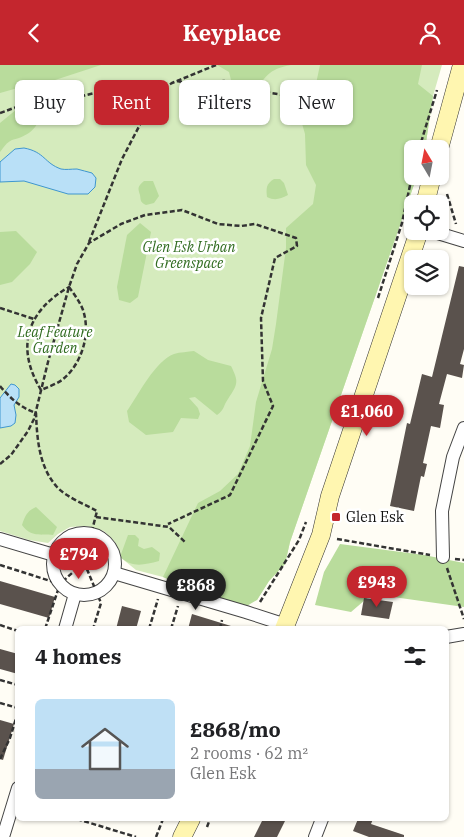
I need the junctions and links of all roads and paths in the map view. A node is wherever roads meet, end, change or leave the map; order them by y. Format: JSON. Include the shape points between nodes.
{"nodes":[{"id":1,"x":216,"y":65,"type":"edge"},
{"id":2,"x":462,"y":65,"type":"edge"},
{"id":3,"x":177,"y":81,"type":"junction"},
{"id":4,"x":169,"y":85,"type":"edge"},
{"id":5,"x":437,"y":89,"type":"dead end"},
{"id":6,"x":94,"y":93,"type":"edge"},
{"id":7,"x":280,"y":94,"type":"edge"},
{"id":8,"x":0,"y":113,"type":"edge"},
{"id":9,"x":140,"y":125,"type":"edge"},
{"id":10,"x":422,"y":140,"type":"edge"},
{"id":11,"x":441,"y":140,"type":"edge"},
{"id":12,"x":448,"y":194,"type":"dead end"},
{"id":13,"x":461,"y":236,"type":"edge"},
{"id":14,"x":416,"y":240,"type":"edge"},
{"id":15,"x":88,"y":243,"type":"junction"},
{"id":16,"x":69,"y":287,"type":"junction"},
{"id":17,"x":0,"y":308,"type":"edge"},
{"id":18,"x":35,"y":319,"type":"junction"},
{"id":19,"x":0,"y":385,"type":"edge"},
{"id":20,"x":41,"y":390,"type":"junction"},
{"id":21,"x":36,"y":413,"type":"junction"},
{"id":22,"x":464,"y":428,"type":"edge"},
{"id":23,"x":0,"y":465,"type":"edge"},
{"id":24,"x":96,"y":517,"type":"junction"},
{"id":25,"x":168,"y":524,"type":"dead end"},
{"id":26,"x":92,"y":534,"type":"junction"},
{"id":27,"x":321,"y":535,"type":"junction"},
{"id":28,"x":0,"y":539,"type":"edge"},
{"id":29,"x":185,"y":542,"type":"dead end"},
{"id":30,"x":54,"y":555,"type":"junction"},
{"id":31,"x":443,"y":557,"type":"junction"},
{"id":32,"x":84,"y":562,"type":"junction"},
{"id":33,"x":0,"y":565,"type":"edge"},
{"id":34,"x":114,"y":573,"type":"junction"},
{"id":35,"x":60,"y":584,"type":"junction"},
{"id":36,"x":96,"y":592,"type":"junction"},
{"id":37,"x":183,"y":593,"type":"junction"},
{"id":38,"x":75,"y":594,"type":"junction"},
{"id":39,"x":157,"y":601,"type":"dead end"},
{"id":40,"x":464,"y":619,"type":"edge"},
{"id":41,"x":222,"y":620,"type":"dead end"},
{"id":42,"x":0,"y":625,"type":"edge"},
{"id":43,"x":46,"y":626,"type":"edge"},
{"id":44,"x":66,"y":626,"type":"edge"},
{"id":45,"x":94,"y":626,"type":"edge"},
{"id":46,"x":151,"y":626,"type":"edge"},
{"id":47,"x":173,"y":626,"type":"edge"},
{"id":48,"x":221,"y":626,"type":"edge"},
{"id":49,"x":283,"y":626,"type":"edge"},
{"id":50,"x":285,"y":626,"type":"edge"},
{"id":51,"x":15,"y":630,"type":"edge"},
{"id":52,"x":464,"y":634,"type":"edge"},
{"id":53,"x":449,"y":636,"type":"edge"},
{"id":54,"x":0,"y":680,"type":"edge"},
{"id":55,"x":15,"y":684,"type":"edge"},
{"id":56,"x":0,"y":703,"type":"edge"},
{"id":57,"x":15,"y":707,"type":"edge"},
{"id":58,"x":15,"y":722,"type":"edge"},
{"id":59,"x":0,"y":759,"type":"edge"},
{"id":60,"x":15,"y":798,"type":"edge"},
{"id":61,"x":84,"y":821,"type":"edge"},
{"id":62,"x":162,"y":821,"type":"edge"},
{"id":63,"x":190,"y":821,"type":"edge"},
{"id":64,"x":321,"y":821,"type":"edge"},
{"id":65,"x":3,"y":837,"type":"edge"},
{"id":66,"x":136,"y":837,"type":"edge"},
{"id":67,"x":156,"y":837,"type":"edge"},
{"id":68,"x":182,"y":837,"type":"edge"},
{"id":69,"x":315,"y":837,"type":"edge"}],
"edges":[{"from":1,"to":3,"type":"path"},
{"from":2,"to":11,"type":"street"},
{"from":3,"to":4,"type":"path"},
{"from":3,"to":7,"type":"path","via":[[193,84],[224,81]]},
{"from":5,"to":10,"type":"path"},
{"from":6,"to":8,"type":"path","via":[[28,103]]},
{"from":9,"to":15,"type":"path","via":[[122,159]]},
{"from":12,"to":13,"type":"path"},
{"from":14,"to":27,"type":"street","via":[[330,496]]},
{"from":15,"to":16,"type":"path"},
{"from":15,"to":25,"type":"path","via":[[120,224],[144,215],[182,210],[218,224],[255,224],[296,238],[297,246],[275,259],[261,318],[263,381],[273,407],[230,495]]},
{"from":16,"to":18,"type":"path","via":[[54,295]]},
{"from":16,"to":20,"type":"path"},
{"from":16,"to":20,"type":"path","via":[[82,310],[86,323],[85,339],[80,357],[71,371],[62,380]]},
{"from":17,"to":18,"type":"path"},
{"from":18,"to":20,"type":"path","via":[[27,346],[33,376]]},
{"from":19,"to":21,"type":"path","via":[[25,410]]},
{"from":20,"to":21,"type":"path"},
{"from":21,"to":23,"type":"path","via":[[11,455]]},
{"from":21,"to":24,"type":"path","via":[[37,442],[44,467],[58,488],[97,511]]},
{"from":22,"to":31,"type":"street","via":[[453,457],[442,511]]},
{"from":24,"to":26,"type":"path"},
{"from":24,"to":29,"type":"path","via":[[169,527]]},
{"from":26,"to":30,"type":"street","via":[[73,535],[58,547]]},
{"from":26,"to":32,"type":"path"},
{"from":26,"to":34,"type":"street","via":[[108,545],[113,553]]},
{"from":27,"to":31,"type":"path","via":[[350,543]]},
{"from":27,"to":50,"type":"street"},
{"from":28,"to":30,"type":"street"},
{"from":30,"to":35,"type":"street","via":[[54,570]]},
{"from":31,"to":40,"type":"path"},
{"from":32,"to":35,"type":"path"},
{"from":32,"to":36,"type":"path"},
{"from":33,"to":35,"type":"path"},
{"from":34,"to":36,"type":"street","via":[[109,582]]},
{"from":34,"to":37,"type":"street"},
{"from":35,"to":38,"type":"street"},
{"from":35,"to":43,"type":"path"},
{"from":36,"to":38,"type":"street"},
{"from":36,"to":45,"type":"path","via":[[101,603]]},
{"from":37,"to":47,"type":"path"},
{"from":37,"to":49,"type":"street","via":[[246,611]]},
{"from":38,"to":44,"type":"street"},
{"from":39,"to":46,"type":"path"},
{"from":41,"to":48,"type":"path"},
{"from":42,"to":51,"type":"path"},
{"from":52,"to":53,"type":"street"},
{"from":54,"to":55,"type":"path"},
{"from":56,"to":57,"type":"path"},
{"from":58,"to":59,"type":"path"},
{"from":60,"to":65,"type":"street"},
{"from":61,"to":66,"type":"path"},
{"from":62,"to":67,"type":"path"},
{"from":63,"to":68,"type":"street"},
{"from":64,"to":69,"type":"street"}]}
